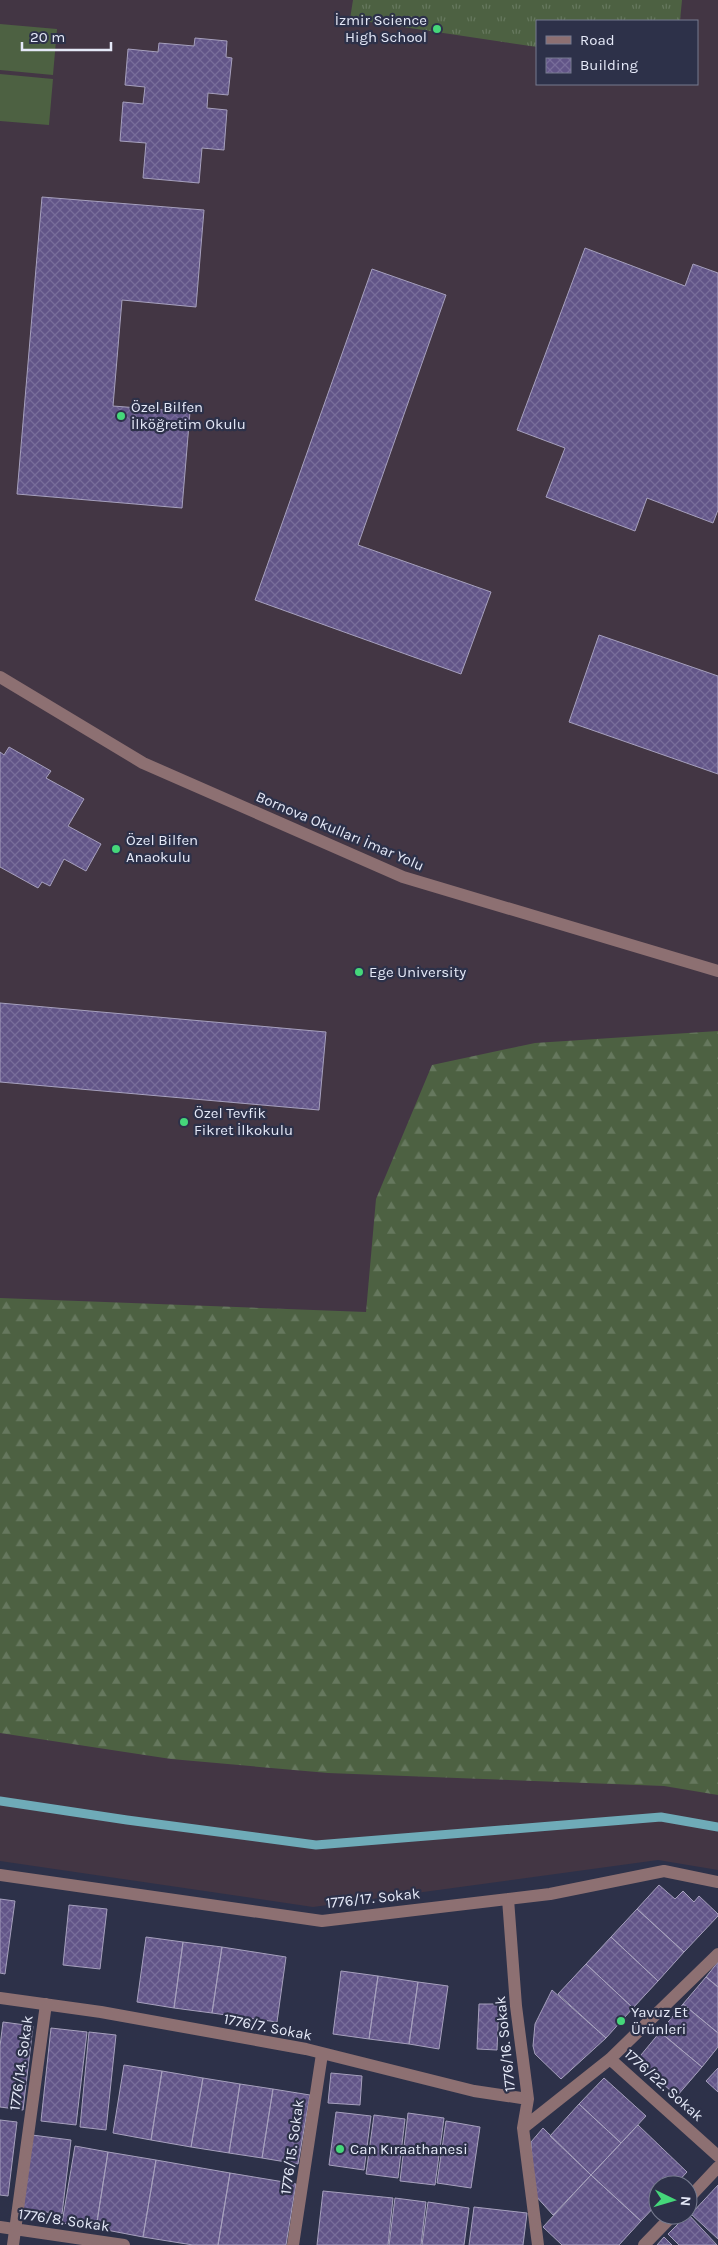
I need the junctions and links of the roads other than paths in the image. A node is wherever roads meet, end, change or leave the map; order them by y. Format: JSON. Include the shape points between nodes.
{"nodes":[{"id":1,"x":0,"y":677,"type":"edge"},
{"id":2,"x":718,"y":971,"type":"edge"},
{"id":3,"x":0,"y":1875,"type":"edge"},
{"id":4,"x":718,"y":1882,"type":"edge"},
{"id":5,"x":508,"y":1899,"type":"junction"},
{"id":6,"x":718,"y":1954,"type":"edge"},
{"id":7,"x":0,"y":1998,"type":"edge"},
{"id":8,"x":46,"y":2004,"type":"junction"},
{"id":9,"x":322,"y":2054,"type":"junction"},
{"id":10,"x":610,"y":2059,"type":"junction"},
{"id":11,"x":528,"y":2099,"type":"junction"},
{"id":12,"x":522,"y":2128,"type":"junction"},
{"id":13,"x":718,"y":2156,"type":"edge"},
{"id":14,"x":718,"y":2167,"type":"edge"},
{"id":15,"x":698,"y":2188,"type":"edge"},
{"id":16,"x":663,"y":2225,"type":"edge"},
{"id":17,"x":0,"y":2228,"type":"edge"},
{"id":18,"x":15,"y":2230,"type":"junction"},
{"id":19,"x":13,"y":2245,"type":"edge"},
{"id":20,"x":124,"y":2245,"type":"edge"},
{"id":21,"x":294,"y":2245,"type":"edge"},
{"id":22,"x":538,"y":2245,"type":"edge"},
{"id":23,"x":644,"y":2245,"type":"edge"}],
"edges":[{"from":1,"to":2,"type":"street","name":"Bornova Okulları İmar Yolu","via":[[143,764],[403,877]]},
{"from":3,"to":5,"type":"street","name":"1776/17. Sokak","via":[[322,1921]]},
{"from":4,"to":5,"type":"street","name":"1776/17. Sokak","via":[[664,1871]]},
{"from":5,"to":11,"type":"street","name":"1776/16. Sokak","via":[[516,2006]]},
{"from":6,"to":10,"type":"street"},
{"from":7,"to":8,"type":"street","name":"1776/7. Sokak"},
{"from":8,"to":9,"type":"street","name":"1776/7. Sokak"},
{"from":8,"to":18,"type":"street","name":"1776/14. Sokak"},
{"from":9,"to":11,"type":"street","name":"1776/7. Sokak","via":[[474,2091]]},
{"from":9,"to":21,"type":"street","name":"1776/15. Sokak"},
{"from":10,"to":12,"type":"street"},
{"from":10,"to":13,"type":"street","name":"1776/22. Sokak"},
{"from":11,"to":12,"type":"street","name":"1776/16. Sokak"},
{"from":12,"to":22,"type":"street","name":"1776/16. Sokak"},
{"from":14,"to":15,"type":"street"},
{"from":16,"to":23,"type":"street"},
{"from":17,"to":18,"type":"street","name":"1776/8. Sokak"},
{"from":18,"to":19,"type":"street","name":"1776/14. Sokak"},
{"from":18,"to":20,"type":"street","name":"1776/8. Sokak"}]}
